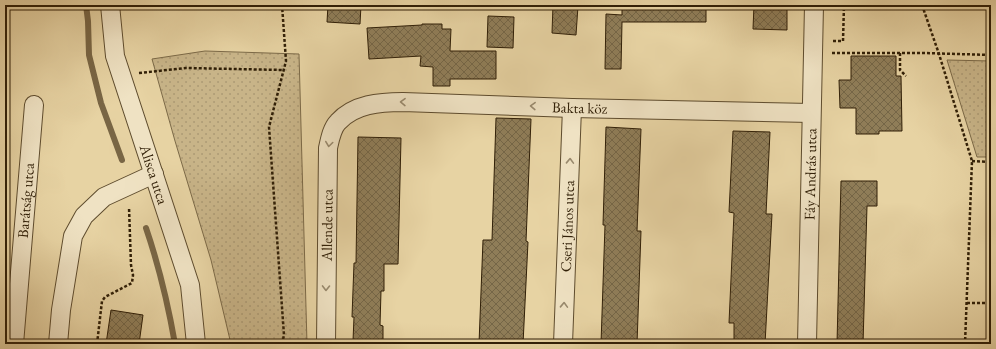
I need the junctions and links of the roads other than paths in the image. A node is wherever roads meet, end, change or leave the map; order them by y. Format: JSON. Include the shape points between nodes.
{"nodes":[{"id":1,"x":110,"y":5,"type":"edge"},
{"id":2,"x":814,"y":5,"type":"edge"},
{"id":3,"x":34,"y":105,"type":"dead end"},
{"id":4,"x":572,"y":108,"type":"junction"},
{"id":5,"x":349,"y":113,"type":"joint"},
{"id":6,"x":811,"y":113,"type":"junction"},
{"id":7,"x":154,"y":174,"type":"junction"},
{"id":8,"x":14,"y":344,"type":"edge"},
{"id":9,"x":58,"y":344,"type":"edge"},
{"id":10,"x":196,"y":344,"type":"edge"},
{"id":11,"x":326,"y":344,"type":"edge"},
{"id":12,"x":563,"y":344,"type":"edge"},
{"id":13,"x":807,"y":344,"type":"edge"}],
"edges":[{"from":1,"to":7,"type":"street","name":"Alisca utca","via":[[115,56]]},
{"from":2,"to":6,"type":"street","name":"Fáy András utca"},
{"from":3,"to":8,"type":"street","name":"Barátság utca"},
{"from":4,"to":5,"type":"street","name":"Bakta köz","one_way":true,"via":[[382,102]]},
{"from":4,"to":6,"type":"street","name":"Bakta köz"},
{"from":12,"to":4,"type":"street","name":"Cseri János utca","one_way":true},
{"from":5,"to":11,"type":"street","name":"Allende utca","one_way":true,"via":[[337,122],[330,136],[328,148]]},
{"from":6,"to":13,"type":"street","name":"Fáy András utca"},
{"from":7,"to":9,"type":"street","via":[[104,197],[84,216],[73,236]]},
{"from":7,"to":10,"type":"street","name":"Alisca utca","via":[[190,285]]}]}
